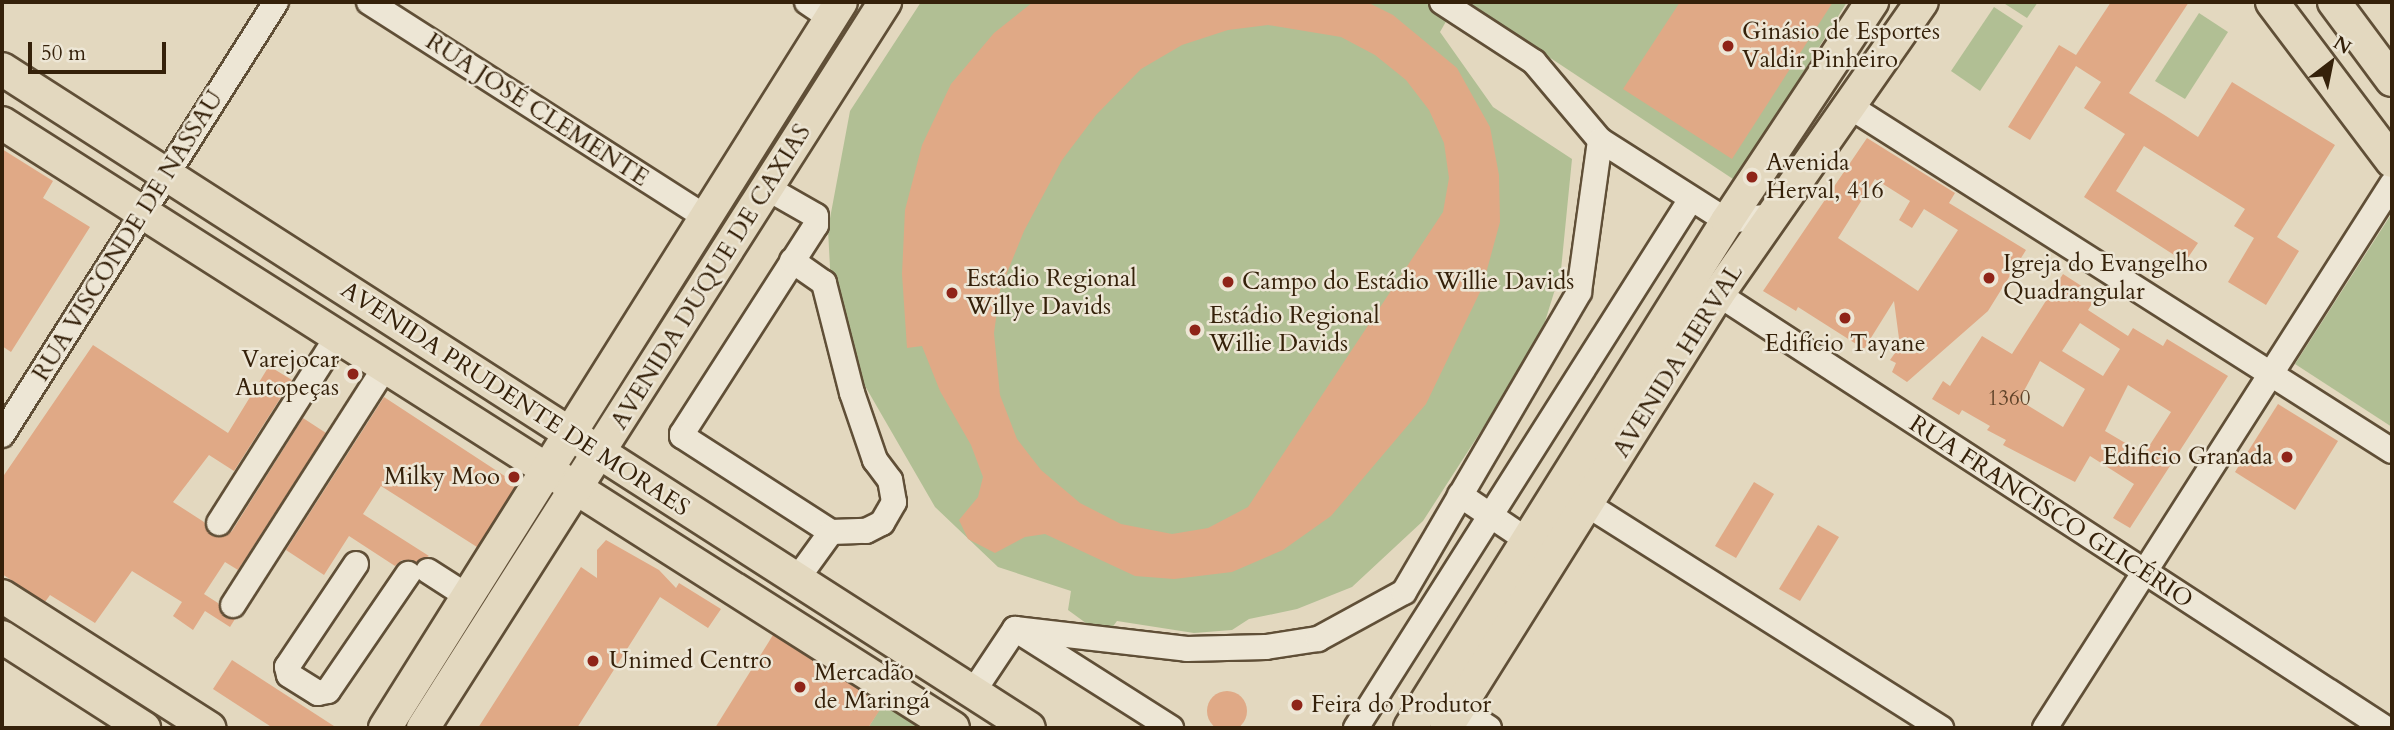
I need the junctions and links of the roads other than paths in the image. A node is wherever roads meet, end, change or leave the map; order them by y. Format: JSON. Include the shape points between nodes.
{"nodes":[{"id":1,"x":276,"y":2,"type":"edge"},
{"id":2,"x":369,"y":2,"type":"edge"},
{"id":3,"x":885,"y":2,"type":"edge"},
{"id":4,"x":1441,"y":2,"type":"edge"},
{"id":5,"x":1872,"y":2,"type":"edge"},
{"id":6,"x":1922,"y":2,"type":"edge"},
{"id":7,"x":2272,"y":2,"type":"edge"},
{"id":8,"x":826,"y":7,"type":"edge"},
{"id":9,"x":2343,"y":13,"type":"edge"},
{"id":10,"x":2372,"y":53,"type":"junction"},
{"id":11,"x":2312,"y":54,"type":"junction"},
{"id":12,"x":2,"y":69,"type":"edge"},
{"id":13,"x":2392,"y":80,"type":"edge"},
{"id":14,"x":2332,"y":83,"type":"junction"},
{"id":15,"x":1849,"y":106,"type":"junction"},
{"id":16,"x":2,"y":123,"type":"edge"},
{"id":17,"x":1600,"y":140,"type":"junction"},
{"id":18,"x":2392,"y":161,"type":"edge"},
{"id":19,"x":167,"y":175,"type":"junction"},
{"id":20,"x":2392,"y":184,"type":"edge"},
{"id":21,"x":767,"y":188,"type":"junction"},
{"id":22,"x":1692,"y":199,"type":"junction"},
{"id":23,"x":143,"y":212,"type":"junction"},
{"id":24,"x":1772,"y":216,"type":"junction"},
{"id":25,"x":705,"y":217,"type":"junction"},
{"id":26,"x":1727,"y":221,"type":"junction"},
{"id":27,"x":792,"y":261,"type":"junction"},
{"id":28,"x":1718,"y":294,"type":"junction"},
{"id":29,"x":337,"y":337,"type":"junction"},
{"id":30,"x":385,"y":367,"type":"junction"},
{"id":31,"x":2271,"y":374,"type":"junction"},
{"id":32,"x":1601,"y":422,"type":"junction"},
{"id":33,"x":569,"y":432,"type":"junction"},
{"id":34,"x":2,"y":435,"type":"edge"},
{"id":35,"x":2392,"y":451,"type":"edge"},
{"id":36,"x":599,"y":453,"type":"junction"},
{"id":37,"x":1613,"y":465,"type":"junction"},
{"id":38,"x":546,"y":470,"type":"junction"},
{"id":39,"x":576,"y":489,"type":"junction"},
{"id":40,"x":1460,"y":495,"type":"junction"},
{"id":41,"x":1588,"y":505,"type":"junction"},
{"id":42,"x":1491,"y":515,"type":"junction"},
{"id":43,"x":219,"y":523,"type":"dead end"},
{"id":44,"x":831,"y":532,"type":"junction"},
{"id":45,"x":1527,"y":540,"type":"junction"},
{"id":46,"x":356,"y":564,"type":"dead end"},
{"id":47,"x":2144,"y":572,"type":"junction"},
{"id":48,"x":797,"y":579,"type":"junction"},
{"id":49,"x":2,"y":596,"type":"edge"},
{"id":50,"x":467,"y":596,"type":"junction"},
{"id":51,"x":233,"y":606,"type":"dead end"},
{"id":52,"x":1516,"y":622,"type":"junction"},
{"id":53,"x":1014,"y":629,"type":"junction"},
{"id":54,"x":2,"y":637,"type":"edge"},
{"id":55,"x":1462,"y":643,"type":"junction"},
{"id":56,"x":973,"y":692,"type":"junction"},
{"id":57,"x":1452,"y":718,"type":"edge"},
{"id":58,"x":144,"y":728,"type":"edge"},
{"id":59,"x":209,"y":728,"type":"edge"},
{"id":60,"x":385,"y":728,"type":"edge"},
{"id":61,"x":423,"y":728,"type":"edge"},
{"id":62,"x":953,"y":728,"type":"edge"},
{"id":63,"x":1029,"y":728,"type":"edge"},
{"id":64,"x":1171,"y":728,"type":"edge"},
{"id":65,"x":1356,"y":728,"type":"edge"},
{"id":66,"x":1410,"y":728,"type":"edge"},
{"id":67,"x":1489,"y":728,"type":"edge"},
{"id":68,"x":1941,"y":728,"type":"edge"},
{"id":69,"x":2045,"y":728,"type":"edge"},
{"id":70,"x":2385,"y":728,"type":"edge"}],
"edges":[{"from":1,"to":19,"type":"street","name":"RUA VISCONDE DE NASSAU"},
{"from":2,"to":25,"type":"street","name":"RUA JOSÉ CLEMENTE"},
{"from":3,"to":21,"type":"main road","name":"AVENIDA DUQUE DE CAXIAS"},
{"from":4,"to":17,"type":"street","via":[[1534,62]]},
{"from":5,"to":26,"type":"main road","name":"AVENIDA HERVAL"},
{"from":6,"to":15,"type":"main road","name":"AVENIDA HERVAL"},
{"from":7,"to":11,"type":"main road"},
{"from":8,"to":25,"type":"main road","name":"AVENIDA DUQUE DE CAXIAS"},
{"from":9,"to":10,"type":"main road"},
{"from":9,"to":11,"type":"main road"},
{"from":10,"to":13,"type":"main road"},
{"from":10,"to":14,"type":"main road"},
{"from":11,"to":14,"type":"main road"},
{"from":12,"to":19,"type":"main road","name":"AVENIDA PRUDENTE DE MORAES"},
{"from":14,"to":18,"type":"main road"},
{"from":15,"to":24,"type":"main road","name":"AVENIDA HERVAL"},
{"from":15,"to":31,"type":"street"},
{"from":16,"to":23,"type":"main road","name":"AVENIDA PRUDENTE DE MORAES"},
{"from":17,"to":22,"type":"street"},
{"from":17,"to":40,"type":"street","via":[[1579,292]]},
{"from":19,"to":23,"type":"street","name":"RUA VISCONDE DE NASSAU"},
{"from":19,"to":33,"type":"main road","name":"AVENIDA PRUDENTE DE MORAES"},
{"from":20,"to":31,"type":"street"},
{"from":21,"to":27,"type":"street","via":[[816,216]]},
{"from":21,"to":36,"type":"main road","name":"AVENIDA DUQUE DE CAXIAS"},
{"from":22,"to":26,"type":"street"},
{"from":22,"to":42,"type":"street"},
{"from":23,"to":29,"type":"main road","name":"AVENIDA PRUDENTE DE MORAES"},
{"from":23,"to":34,"type":"street","name":"RUA VISCONDE DE NASSAU"},
{"from":24,"to":26,"type":"street"},
{"from":24,"to":28,"type":"main road","name":"AVENIDA HERVAL"},
{"from":25,"to":33,"type":"main road","name":"AVENIDA DUQUE DE CAXIAS"},
{"from":26,"to":32,"type":"main road","name":"AVENIDA HERVAL"},
{"from":27,"to":44,"type":"street","via":[[826,287],[852,393],[875,460],[890,480],[894,502],[881,523],[866,531]]},
{"from":27,"to":44,"type":"street","via":[[682,436]]},
{"from":28,"to":37,"type":"main road","name":"AVENIDA HERVAL"},
{"from":28,"to":47,"type":"street","name":"RUA FRANCISCO GLICÉRIO"},
{"from":29,"to":30,"type":"main road","name":"AVENIDA PRUDENTE DE MORAES"},
{"from":29,"to":43,"type":"street"},
{"from":30,"to":38,"type":"main road","name":"AVENIDA PRUDENTE DE MORAES"},
{"from":30,"to":51,"type":"street"},
{"from":31,"to":35,"type":"street"},
{"from":31,"to":47,"type":"street"},
{"from":32,"to":37,"type":"main road"},
{"from":32,"to":45,"type":"main road","name":"AVENIDA HERVAL"},
{"from":33,"to":36,"type":"main road","name":"AVENIDA PRUDENTE DE MORAES"},
{"from":33,"to":38,"type":"main road","name":"AVENIDA DUQUE DE CAXIAS"},
{"from":36,"to":39,"type":"main road","name":"AVENIDA DUQUE DE CAXIAS"},
{"from":36,"to":48,"type":"main road","name":"AVENIDA PRUDENTE DE MORAES"},
{"from":37,"to":41,"type":"main road","name":"AVENIDA HERVAL"},
{"from":38,"to":39,"type":"main road","name":"AVENIDA PRUDENTE DE MORAES"},
{"from":38,"to":50,"type":"main road","name":"AVENIDA DUQUE DE CAXIAS"},
{"from":39,"to":61,"type":"main road","name":"AVENIDA DUQUE DE CAXIAS"},
{"from":39,"to":62,"type":"main road","name":"AVENIDA PRUDENTE DE MORAES"},
{"from":40,"to":42,"type":"street"},
{"from":40,"to":53,"type":"street","via":[[1404,592],[1318,639],[1266,648],[1187,649]]},
{"from":41,"to":52,"type":"main road","name":"AVENIDA HERVAL"},
{"from":41,"to":68,"type":"street"},
{"from":42,"to":45,"type":"street"},
{"from":42,"to":65,"type":"street"},
{"from":44,"to":48,"type":"street"},
{"from":45,"to":55,"type":"main road","name":"AVENIDA HERVAL"},
{"from":46,"to":50,"type":"street","via":[[287,667],[289,675],[318,693],[328,691],[418,573]]},
{"from":47,"to":69,"type":"street"},
{"from":47,"to":70,"type":"street","name":"RUA FRANCISCO GLICÉRIO"},
{"from":48,"to":56,"type":"main road","name":"AVENIDA PRUDENTE DE MORAES"},
{"from":49,"to":59,"type":"main road"},
{"from":50,"to":60,"type":"main road","name":"AVENIDA DUQUE DE CAXIAS"},
{"from":52,"to":55,"type":"main road"},
{"from":52,"to":57,"type":"main road","name":"AVENIDA HERVAL"},
{"from":53,"to":56,"type":"street"},
{"from":53,"to":64,"type":"street"},
{"from":54,"to":58,"type":"main road"},
{"from":55,"to":66,"type":"main road","name":"AVENIDA HERVAL"},
{"from":56,"to":63,"type":"main road","name":"AVENIDA PRUDENTE DE MORAES"},
{"from":57,"to":67,"type":"street"}]}
